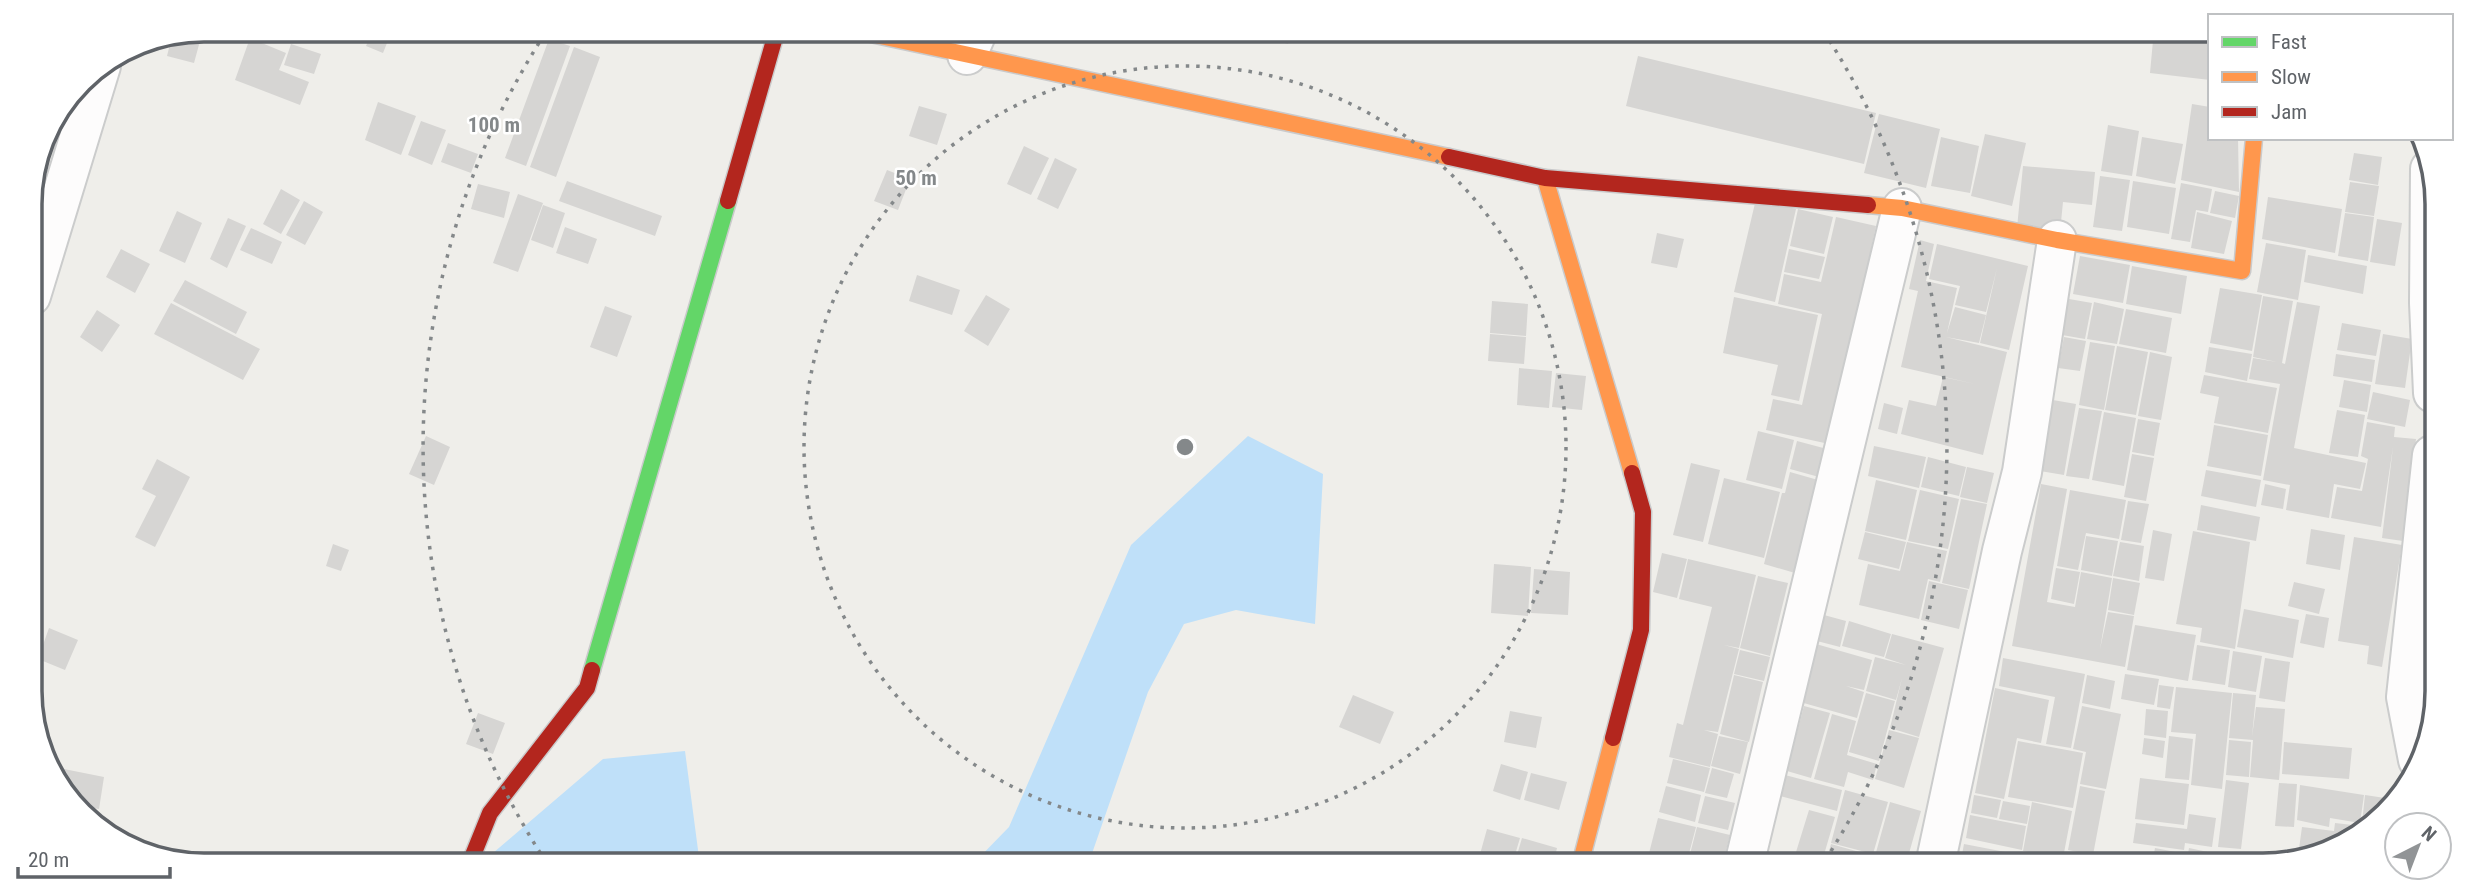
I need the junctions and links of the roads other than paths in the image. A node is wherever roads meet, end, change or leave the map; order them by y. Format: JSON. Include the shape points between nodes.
{"nodes":[{"id":1,"x":774,"y":42,"type":"edge"},
{"id":2,"x":972,"y":42,"type":"edge"},
{"id":3,"x":96,"y":83,"type":"edge"},
{"id":4,"x":2254,"y":140,"type":"edge"},
{"id":5,"x":1545,"y":178,"type":"junction"},
{"id":6,"x":1902,"y":208,"type":"junction"},
{"id":7,"x":2057,"y":240,"type":"junction"},
{"id":8,"x":42,"y":260,"type":"edge"},
{"id":9,"x":2425,"y":520,"type":"edge"},
{"id":10,"x":2415,"y":745,"type":"edge"},
{"id":11,"x":474,"y":853,"type":"edge"},
{"id":12,"x":1583,"y":853,"type":"edge"},
{"id":13,"x":1747,"y":853,"type":"edge"},
{"id":14,"x":1937,"y":853,"type":"edge"}],
"edges":[{"from":1,"to":11,"type":"street","via":[[587,688],[490,813]]},
{"from":2,"to":5,"type":"street"},
{"from":3,"to":8,"type":"street"},
{"from":4,"to":7,"type":"street","via":[[2242,271]]},
{"from":5,"to":6,"type":"street"},
{"from":5,"to":12,"type":"street","via":[[1643,512],[1641,630]]},
{"from":6,"to":7,"type":"street"},
{"from":6,"to":13,"type":"street"},
{"from":7,"to":14,"type":"street","via":[[2022,472]]},
{"from":9,"to":10,"type":"street","via":[[2406,696]]}]}
